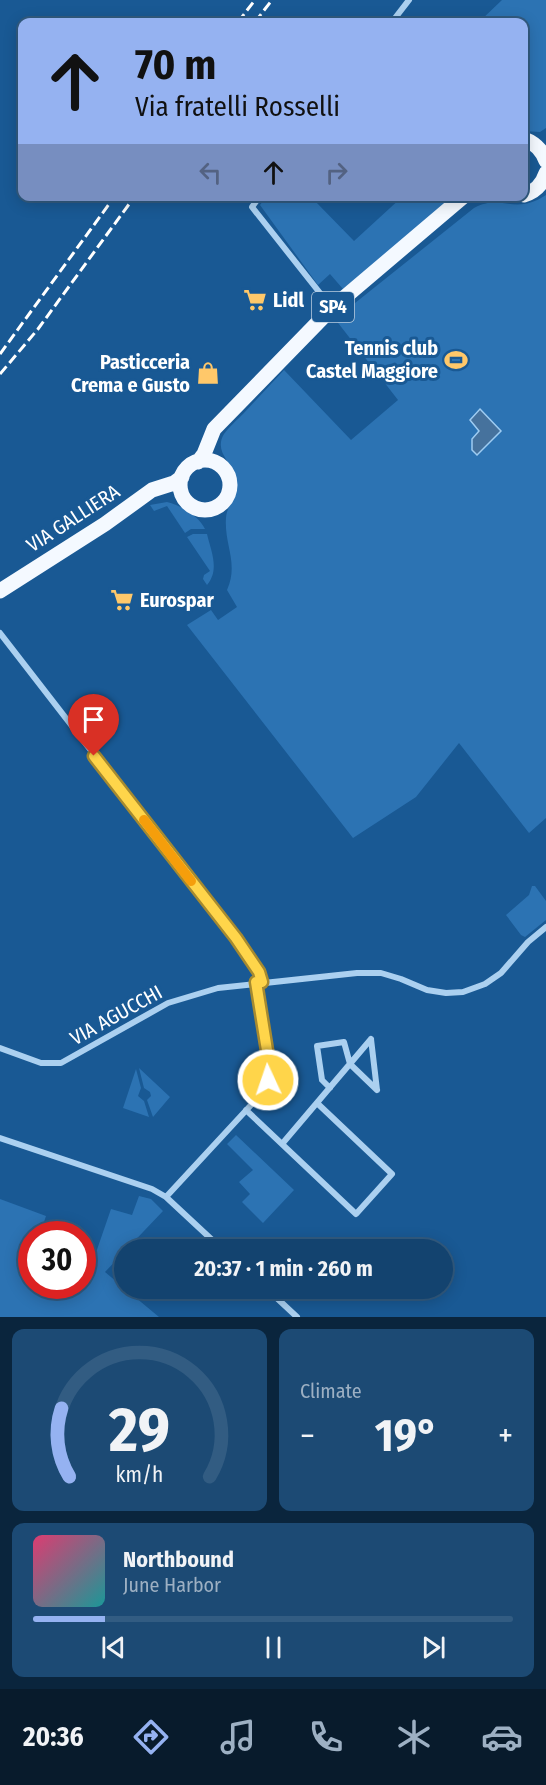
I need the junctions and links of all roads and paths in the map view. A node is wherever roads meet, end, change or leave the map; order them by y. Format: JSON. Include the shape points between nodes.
{"nodes":[{"id":1,"x":409,"y":0,"type":"edge"},
{"id":2,"x":395,"y":18,"type":"edge"},
{"id":3,"x":546,"y":133,"type":"edge"},
{"id":4,"x":528,"y":138,"type":"edge"},
{"id":5,"x":528,"y":141,"type":"edge"},
{"id":6,"x":544,"y":151,"type":"edge"},
{"id":7,"x":546,"y":173,"type":"edge"},
{"id":8,"x":528,"y":193,"type":"edge"},
{"id":9,"x":256,"y":201,"type":"edge"},
{"id":10,"x":459,"y":201,"type":"edge"},
{"id":11,"x":332,"y":308,"type":"junction"},
{"id":12,"x":223,"y":421,"type":"junction"},
{"id":13,"x":198,"y":462,"type":"junction"},
{"id":14,"x":219,"y":465,"type":"junction"},
{"id":15,"x":182,"y":477,"type":"junction"},
{"id":16,"x":139,"y":500,"type":"junction"},
{"id":17,"x":187,"y":502,"type":"junction"},
{"id":18,"x":0,"y":591,"type":"edge"},
{"id":19,"x":0,"y":633,"type":"edge"},
{"id":20,"x":546,"y":927,"type":"edge"},
{"id":21,"x":259,"y":982,"type":"junction"},
{"id":22,"x":0,"y":1048,"type":"edge"},
{"id":23,"x":350,"y":1064,"type":"junction"},
{"id":24,"x":330,"y":1088,"type":"junction"},
{"id":25,"x":317,"y":1103,"type":"junction"},
{"id":26,"x":246,"y":1110,"type":"junction"},
{"id":27,"x":0,"y":1138,"type":"edge"},
{"id":28,"x":282,"y":1144,"type":"junction"},
{"id":29,"x":166,"y":1197,"type":"junction"},
{"id":30,"x":211,"y":1239,"type":"edge"},
{"id":31,"x":278,"y":1299,"type":"edge"},
{"id":32,"x":297,"y":1317,"type":"edge"}],
"edges":[{"from":1,"to":2,"type":"street"},
{"from":3,"to":4,"type":"main road"},
{"from":5,"to":6,"type":"main road"},
{"from":7,"to":8,"type":"main road","via":[[541,185]]},
{"from":9,"to":11,"type":"street","via":[[252,207]]},
{"from":10,"to":11,"type":"main road","number":"SP4"},
{"from":11,"to":12,"type":"main road","number":"SP4"},
{"from":12,"to":13,"type":"main road","number":"SP4","via":[[214,429]]},
{"from":12,"to":14,"type":"main road","number":"SP4","via":[[215,448]]},
{"from":13,"to":14,"type":"main road"},
{"from":13,"to":15,"type":"main road","via":[[187,468]]},
{"from":14,"to":17,"type":"main road","via":[[230,484],[222,503],[207,510]]},
{"from":15,"to":16,"type":"main road","name":"VIA GALLIERA"},
{"from":15,"to":17,"type":"main road","via":[[180,488]]},
{"from":16,"to":17,"type":"main road","name":"VIA GALLIERA","via":[[169,496]]},
{"from":16,"to":18,"type":"main road","name":"VIA GALLIERA"},
{"from":19,"to":21,"type":"street","via":[[236,938],[259,972]]},
{"from":20,"to":21,"type":"street","name":"VIA AGUCCHI","via":[[501,973],[463,992],[427,990],[381,973]]},
{"from":21,"to":22,"type":"street","name":"VIA AGUCCHI","via":[[218,988],[168,1003],[61,1063],[41,1063]]},
{"from":21,"to":26,"type":"street","via":[[270,1069],[264,1091]]},
{"from":23,"to":23,"type":"street","via":[[371,1039],[377,1090],[371,1084]]},
{"from":23,"to":24,"type":"street"},
{"from":23,"to":24,"type":"street","via":[[344,1042],[317,1046],[322,1080]]},
{"from":24,"to":25,"type":"street"},
{"from":25,"to":28,"type":"street"},
{"from":25,"to":28,"type":"street","via":[[392,1174],[356,1214]]},
{"from":26,"to":28,"type":"street"},
{"from":26,"to":29,"type":"street"},
{"from":27,"to":29,"type":"street"},
{"from":29,"to":30,"type":"street"},
{"from":31,"to":32,"type":"street"}]}
